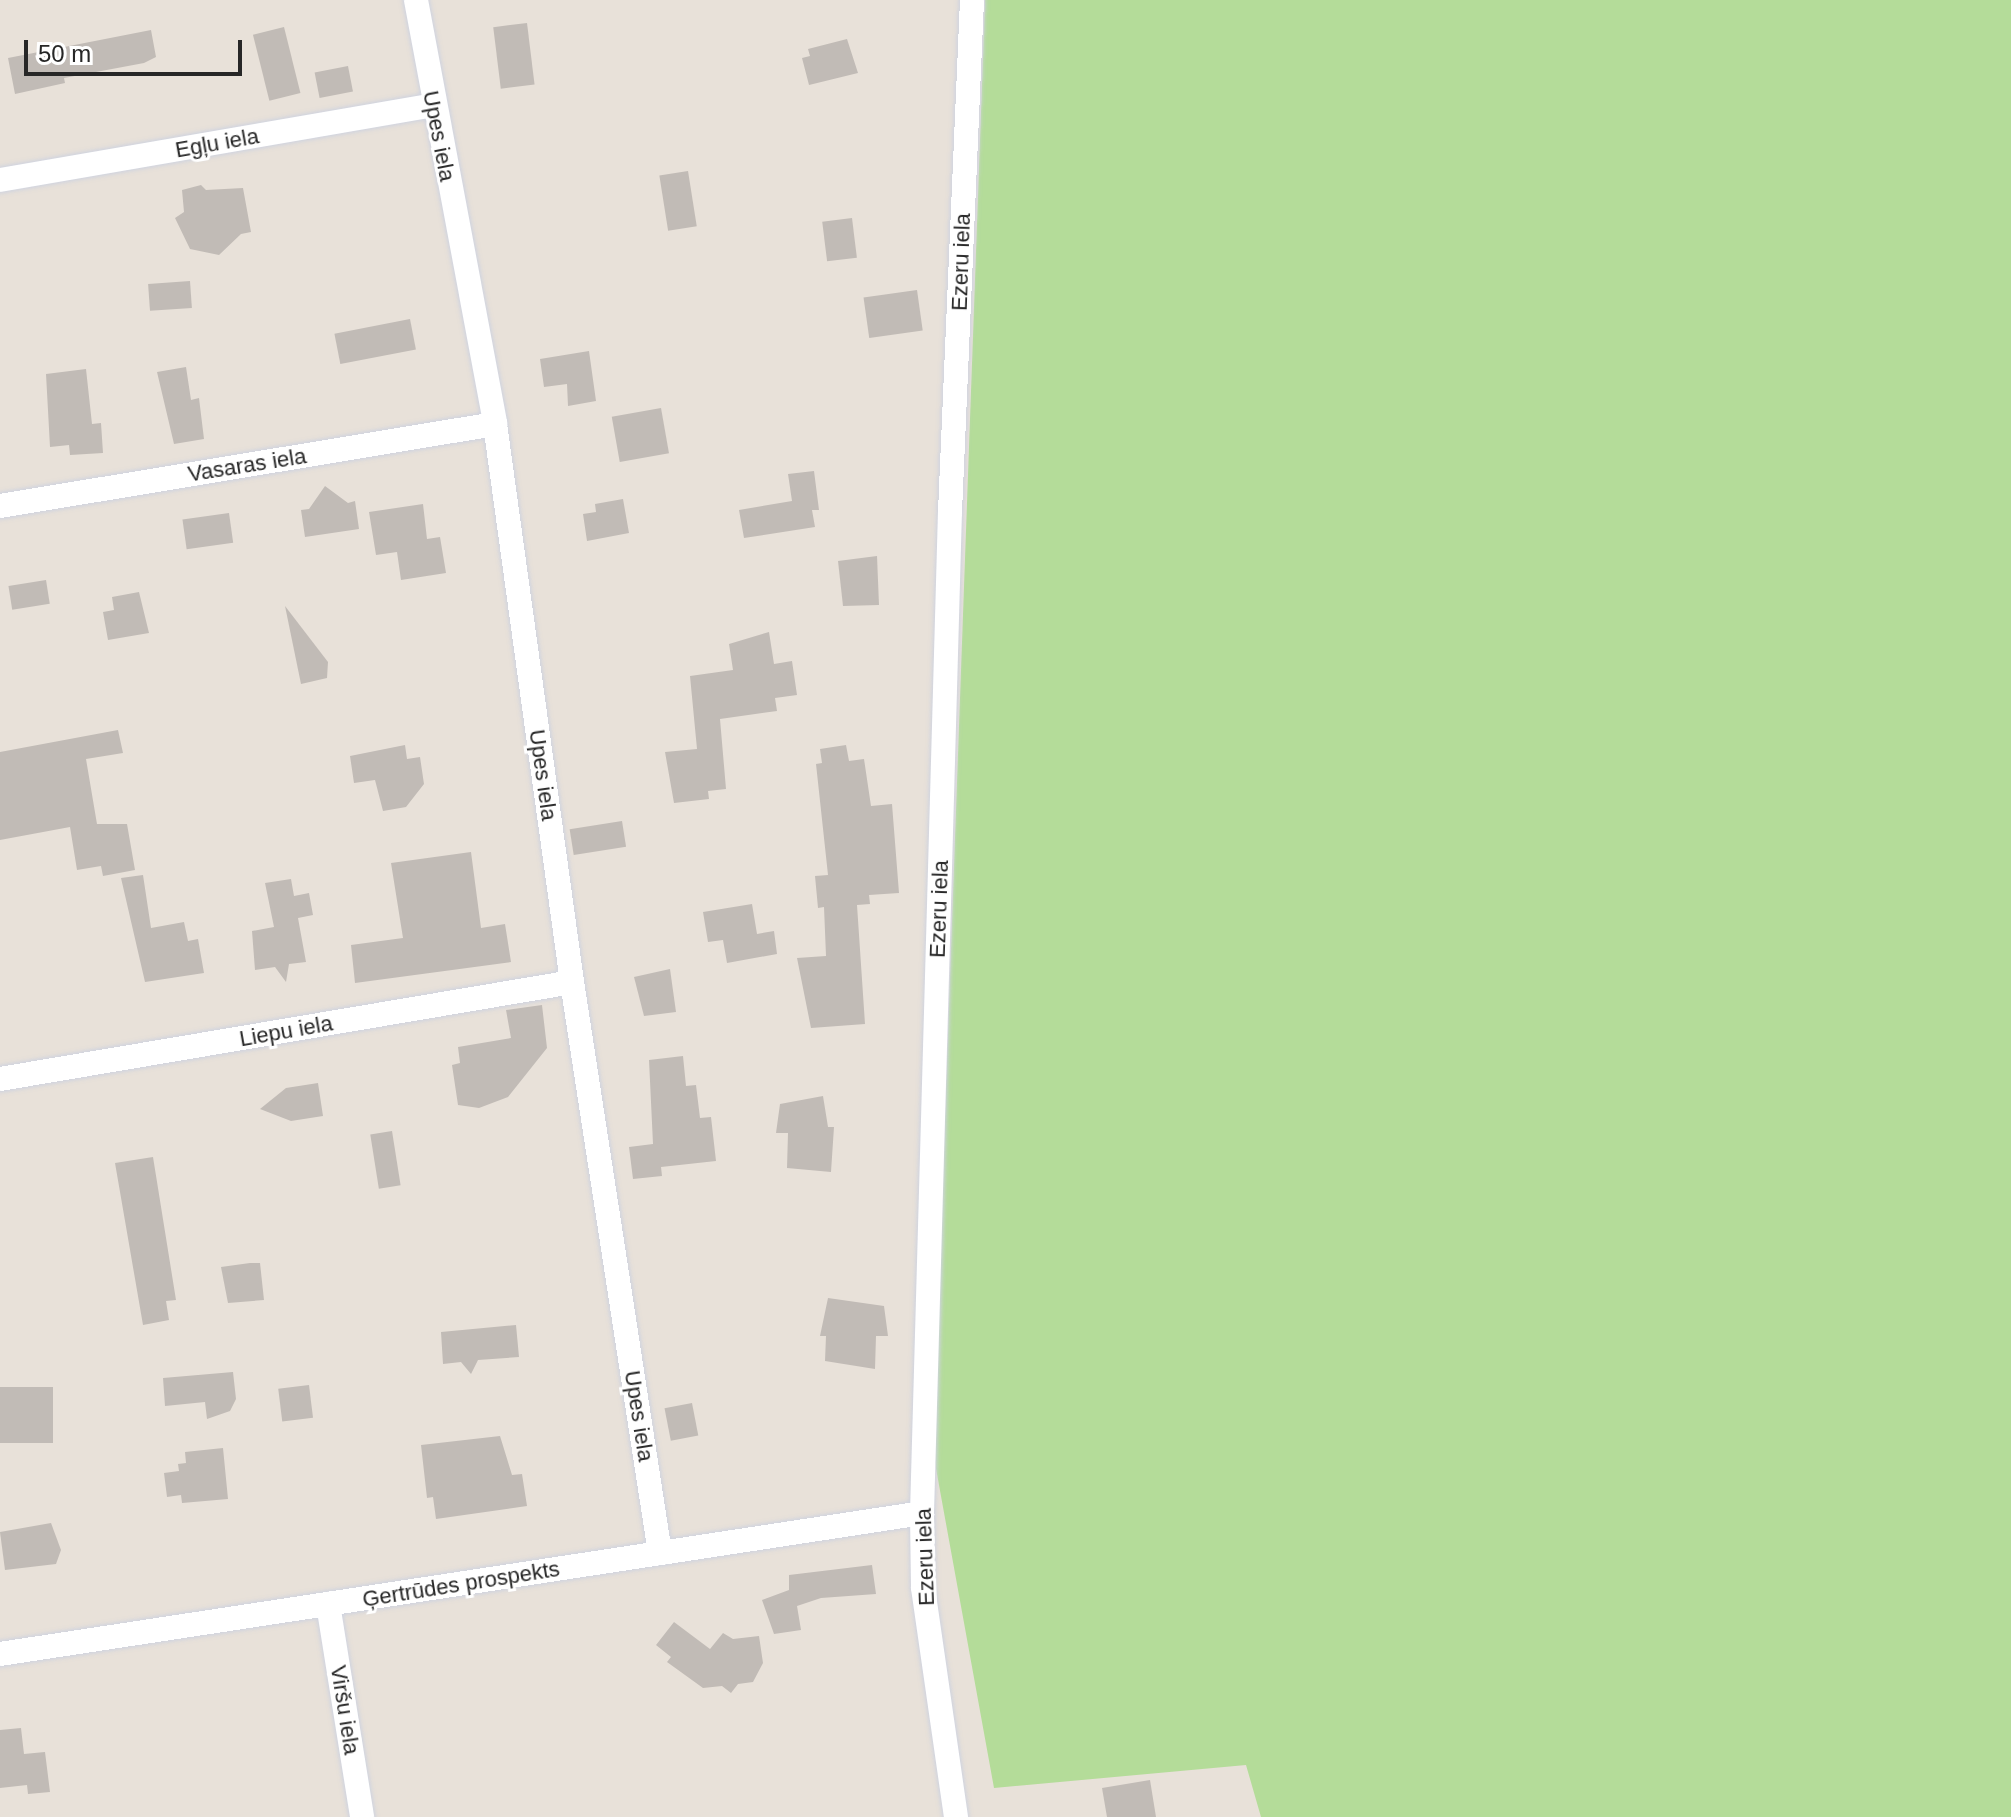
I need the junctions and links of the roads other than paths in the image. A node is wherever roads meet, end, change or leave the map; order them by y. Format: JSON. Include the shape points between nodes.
{"nodes":[{"id":1,"x":416,"y":0,"type":"edge"},
{"id":2,"x":972,"y":0,"type":"edge"},
{"id":3,"x":433,"y":105,"type":"junction"},
{"id":4,"x":0,"y":180,"type":"edge"},
{"id":5,"x":495,"y":424,"type":"junction"},
{"id":6,"x":0,"y":506,"type":"edge"},
{"id":7,"x":572,"y":982,"type":"junction"},
{"id":8,"x":0,"y":1079,"type":"edge"},
{"id":9,"x":922,"y":1513,"type":"junction"},
{"id":10,"x":660,"y":1553,"type":"junction"},
{"id":11,"x":328,"y":1604,"type":"junction"},
{"id":12,"x":0,"y":1654,"type":"edge"},
{"id":13,"x":362,"y":1817,"type":"edge"},
{"id":14,"x":956,"y":1817,"type":"edge"}],
"edges":[{"from":1,"to":3,"type":"street","name":"Upes iela"},
{"from":2,"to":9,"type":"street","name":"Ezeru iela","via":[[950,512]]},
{"from":3,"to":4,"type":"street","name":"Egļu iela"},
{"from":3,"to":5,"type":"street","name":"Upes iela"},
{"from":5,"to":6,"type":"street","name":"Vasaras iela"},
{"from":5,"to":7,"type":"street","name":"Upes iela"},
{"from":7,"to":8,"type":"street","name":"Liepu iela"},
{"from":7,"to":10,"type":"street","name":"Upes iela"},
{"from":9,"to":10,"type":"street","name":"Ģertrūdes prospekts"},
{"from":9,"to":14,"type":"street","name":"Ezeru iela","via":[[923,1587]]},
{"from":10,"to":11,"type":"street","name":"Ģertrūdes prospekts"},
{"from":11,"to":12,"type":"street","name":"Ģertrūdes prospekts"},
{"from":11,"to":13,"type":"street","name":"Viršu iela"}]}
